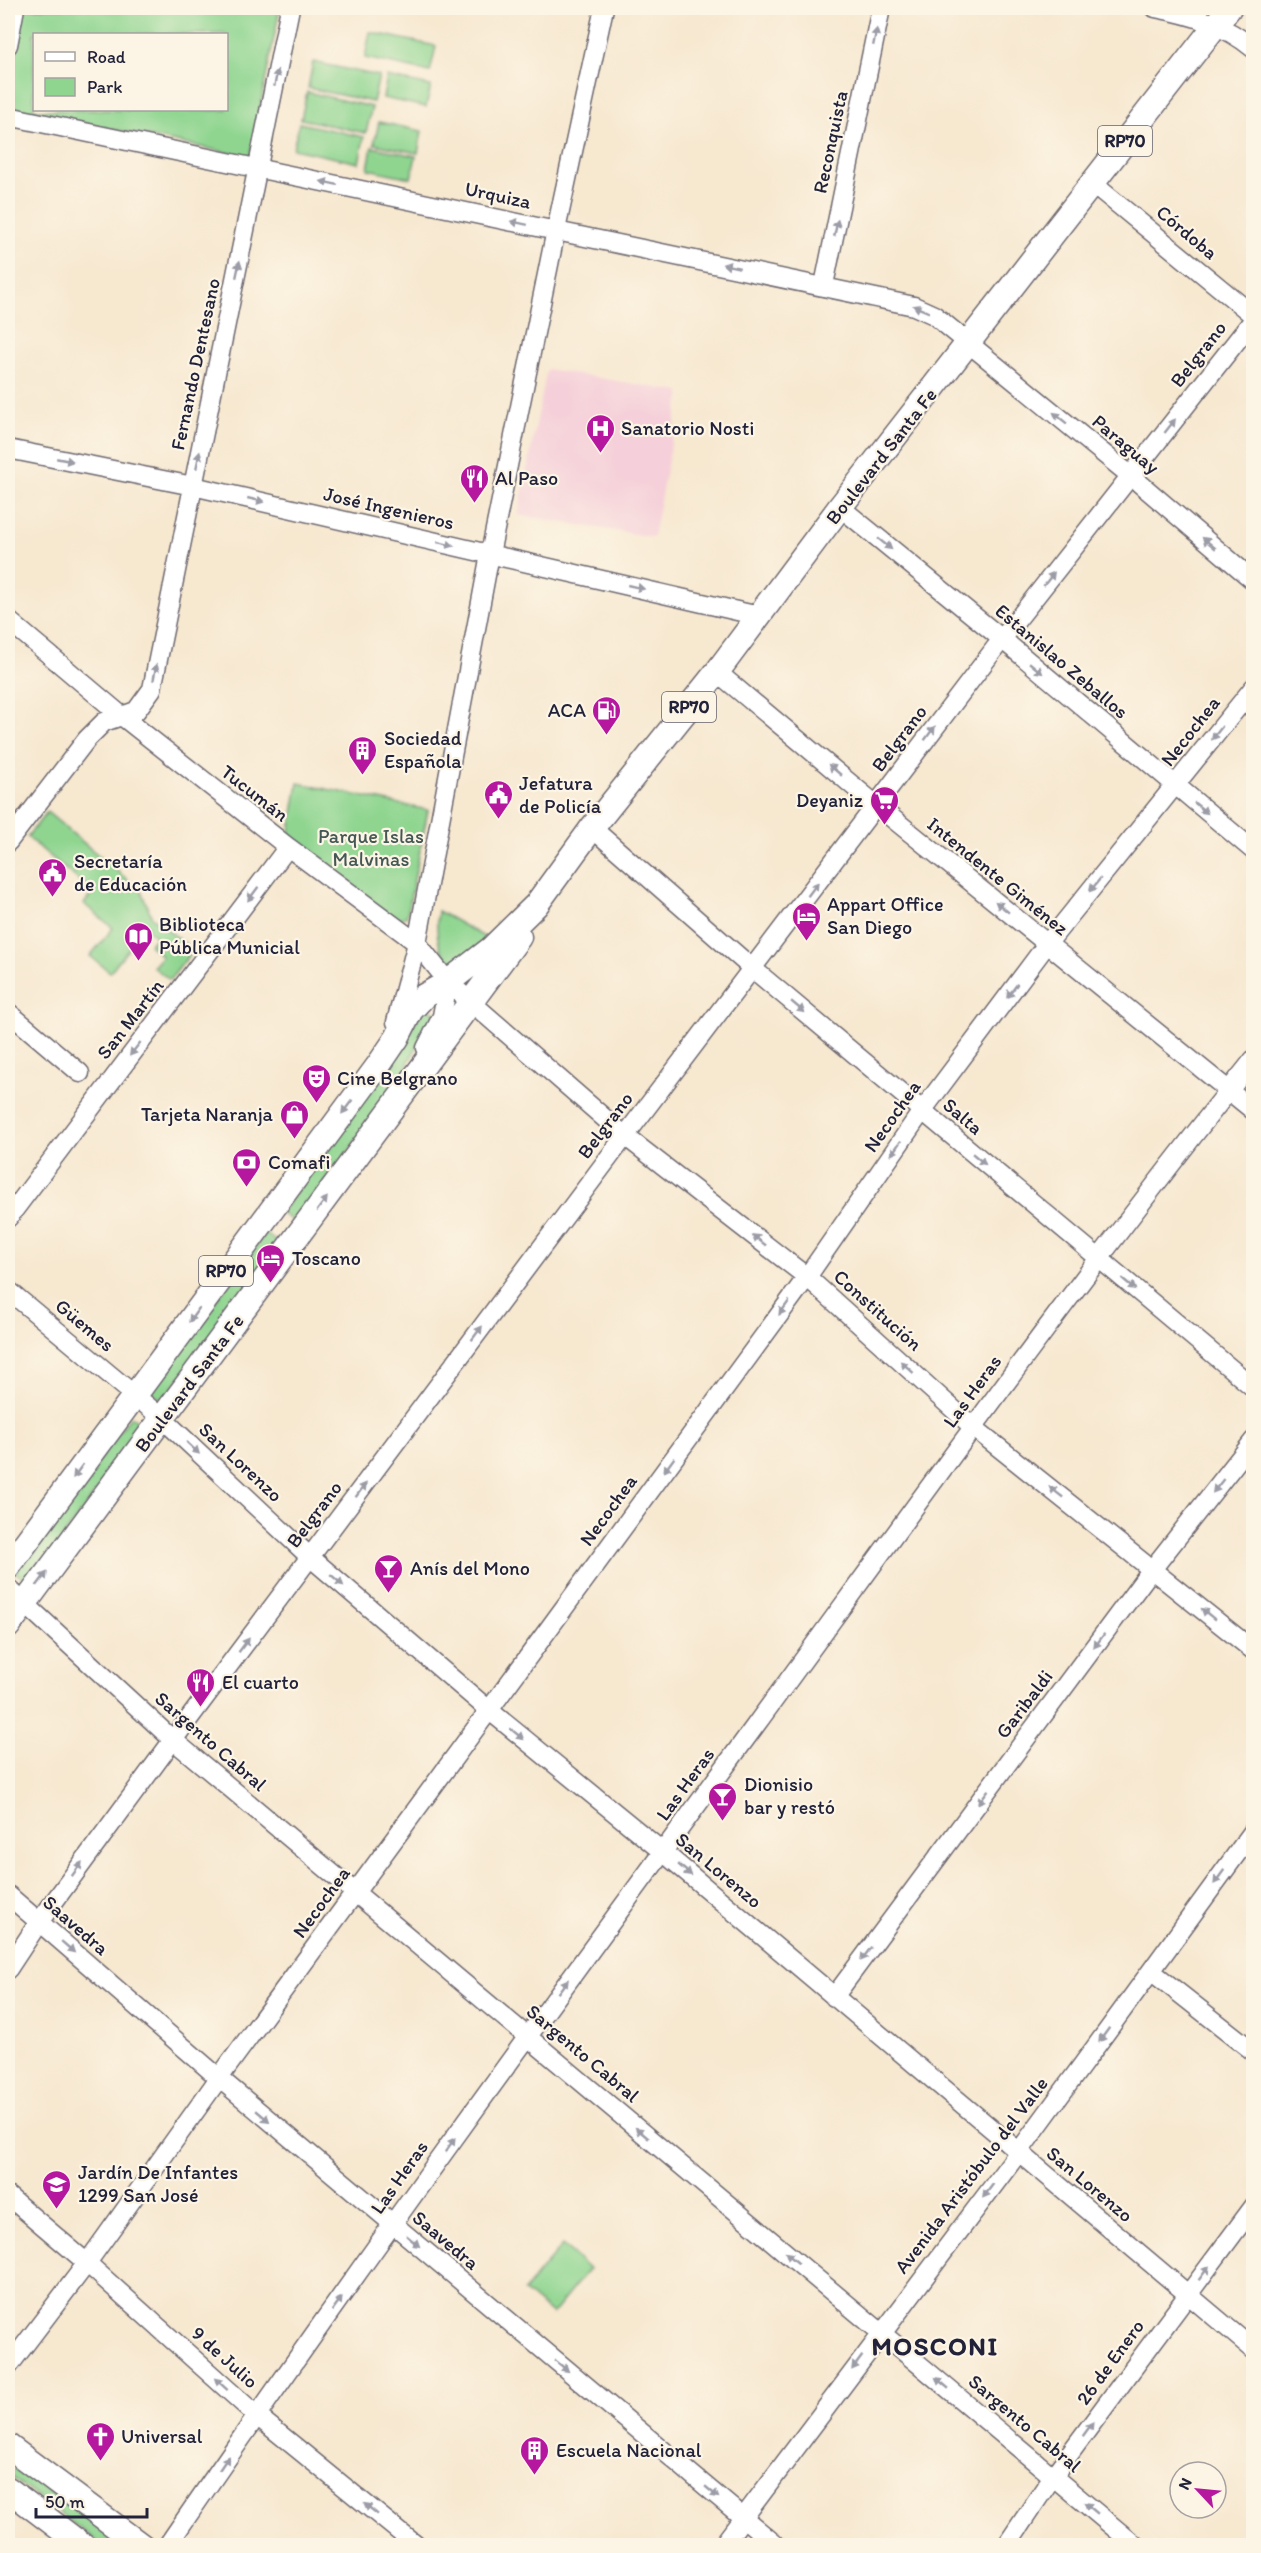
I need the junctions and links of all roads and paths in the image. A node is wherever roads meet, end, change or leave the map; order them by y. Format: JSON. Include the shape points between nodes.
{"nodes":[{"id":1,"x":15,"y":8,"type":"edge"},
{"id":2,"x":290,"y":8,"type":"edge"},
{"id":3,"x":604,"y":8,"type":"edge"},
{"id":4,"x":881,"y":8,"type":"edge"},
{"id":5,"x":1155,"y":8,"type":"edge"},
{"id":6,"x":1223,"y":16,"type":"edge"},
{"id":7,"x":8,"y":45,"type":"edge"},
{"id":8,"x":1254,"y":49,"type":"edge"},
{"id":9,"x":8,"y":117,"type":"edge"},
{"id":10,"x":259,"y":168,"type":"junction"},
{"id":11,"x":1092,"y":183,"type":"junction"},
{"id":12,"x":556,"y":230,"type":"junction"},
{"id":13,"x":824,"y":285,"type":"junction"},
{"id":14,"x":1254,"y":318,"type":"edge"},
{"id":15,"x":968,"y":343,"type":"junction"},
{"id":16,"x":8,"y":449,"type":"edge"},
{"id":17,"x":1131,"y":476,"type":"junction"},
{"id":18,"x":193,"y":486,"type":"junction"},
{"id":19,"x":840,"y":507,"type":"junction"},
{"id":20,"x":490,"y":554,"type":"junction"},
{"id":21,"x":1254,"y":581,"type":"edge"},
{"id":22,"x":759,"y":616,"type":"junction"},
{"id":23,"x":8,"y":620,"type":"edge"},
{"id":24,"x":1002,"y":639,"type":"junction"},
{"id":25,"x":717,"y":672,"type":"junction"},
{"id":26,"x":1254,"y":687,"type":"edge"},
{"id":27,"x":123,"y":717,"type":"junction"},
{"id":28,"x":1175,"y":787,"type":"junction"},
{"id":29,"x":876,"y":805,"type":"junction"},
{"id":30,"x":592,"y":828,"type":"junction"},
{"id":31,"x":8,"y":842,"type":"edge"},
{"id":32,"x":288,"y":847,"type":"junction"},
{"id":33,"x":1254,"y":851,"type":"edge"},
{"id":34,"x":536,"y":906,"type":"junction"},
{"id":35,"x":417,"y":943,"type":"junction"},
{"id":36,"x":1047,"y":945,"type":"junction"},
{"id":37,"x":753,"y":969,"type":"junction"},
{"id":38,"x":448,"y":982,"type":"junction"},
{"id":39,"x":472,"y":1003,"type":"junction"},
{"id":40,"x":8,"y":1012,"type":"edge"},
{"id":41,"x":385,"y":1055,"type":"junction"},
{"id":42,"x":1254,"y":1059,"type":"edge"},
{"id":43,"x":80,"y":1073,"type":"dead end"},
{"id":44,"x":1229,"y":1090,"type":"junction"},
{"id":45,"x":395,"y":1105,"type":"junction"},
{"id":46,"x":922,"y":1111,"type":"junction"},
{"id":47,"x":1254,"y":1111,"type":"edge"},
{"id":48,"x":624,"y":1136,"type":"junction"},
{"id":49,"x":8,"y":1218,"type":"edge"},
{"id":50,"x":265,"y":1218,"type":"junction"},
{"id":51,"x":294,"y":1242,"type":"junction"},
{"id":52,"x":1098,"y":1259,"type":"junction"},
{"id":53,"x":807,"y":1276,"type":"junction"},
{"id":54,"x":8,"y":1290,"type":"edge"},
{"id":55,"x":1254,"y":1388,"type":"edge"},
{"id":56,"x":134,"y":1395,"type":"junction"},
{"id":57,"x":163,"y":1419,"type":"junction"},
{"id":58,"x":974,"y":1427,"type":"junction"},
{"id":59,"x":1254,"y":1440,"type":"edge"},
{"id":60,"x":310,"y":1557,"type":"junction"},
{"id":61,"x":8,"y":1567,"type":"edge"},
{"id":62,"x":1153,"y":1569,"type":"junction"},
{"id":63,"x":16,"y":1596,"type":"edge"},
{"id":64,"x":8,"y":1626,"type":"edge"},
{"id":65,"x":1254,"y":1651,"type":"edge"},
{"id":66,"x":490,"y":1711,"type":"junction"},
{"id":67,"x":173,"y":1740,"type":"junction"},
{"id":68,"x":1254,"y":1830,"type":"edge"},
{"id":69,"x":663,"y":1852,"type":"junction"},
{"id":70,"x":356,"y":1893,"type":"junction"},
{"id":71,"x":8,"y":1895,"type":"edge"},
{"id":72,"x":39,"y":1922,"type":"junction"},
{"id":73,"x":8,"y":1969,"type":"edge"},
{"id":74,"x":1151,"y":1971,"type":"junction"},
{"id":75,"x":834,"y":1997,"type":"junction"},
{"id":76,"x":526,"y":2036,"type":"junction"},
{"id":77,"x":1254,"y":2052,"type":"edge"},
{"id":78,"x":219,"y":2078,"type":"junction"},
{"id":79,"x":1018,"y":2153,"type":"junction"},
{"id":80,"x":8,"y":2196,"type":"edge"},
{"id":81,"x":1254,"y":2206,"type":"edge"},
{"id":82,"x":393,"y":2225,"type":"junction"},
{"id":83,"x":87,"y":2262,"type":"junction"},
{"id":84,"x":1187,"y":2296,"type":"junction"},
{"id":85,"x":881,"y":2332,"type":"junction"},
{"id":86,"x":1254,"y":2350,"type":"edge"},
{"id":87,"x":8,"y":2367,"type":"edge"},
{"id":88,"x":256,"y":2415,"type":"junction"},
{"id":89,"x":8,"y":2446,"type":"edge"},
{"id":90,"x":1053,"y":2476,"type":"junction"},
{"id":91,"x":8,"y":2489,"type":"edge"},
{"id":92,"x":742,"y":2517,"type":"junction"},
{"id":93,"x":83,"y":2546,"type":"edge"},
{"id":94,"x":142,"y":2546,"type":"edge"},
{"id":95,"x":167,"y":2546,"type":"edge"},
{"id":96,"x":417,"y":2546,"type":"edge"},
{"id":97,"x":722,"y":2546,"type":"edge"},
{"id":98,"x":777,"y":2546,"type":"edge"},
{"id":99,"x":1006,"y":2546,"type":"edge"},
{"id":100,"x":1136,"y":2546,"type":"edge"}],
"edges":[{"from":1,"to":7,"type":"street"},
{"from":10,"to":2,"type":"street","name":"Fernando Dentesano","one_way":true},
{"from":3,"to":12,"type":"street"},
{"from":13,"to":4,"type":"street","name":"Reconquista","one_way":true},
{"from":5,"to":6,"type":"street"},
{"from":6,"to":8,"type":"street"},
{"from":6,"to":11,"type":"main road","name":"Boulevard Santa Fe","number":"RP70"},
{"from":9,"to":10,"type":"street","name":"Urquiza"},
{"from":12,"to":10,"type":"street","name":"Urquiza","one_way":true},
{"from":18,"to":10,"type":"street","name":"Fernando Dentesano","one_way":true},
{"from":11,"to":14,"type":"street","name":"Córdoba"},
{"from":11,"to":15,"type":"main road","name":"Boulevard Santa Fe","number":"RP70"},
{"from":13,"to":12,"type":"street","name":"Urquiza","one_way":true},
{"from":12,"to":20,"type":"street"},
{"from":15,"to":13,"type":"street","name":"Urquiza","one_way":true,"via":[[934,315],[914,306]]},
{"from":17,"to":14,"type":"street","name":"Belgrano","one_way":true},
{"from":17,"to":15,"type":"street","name":"Paraguay","one_way":true},
{"from":15,"to":19,"type":"main road","name":"Boulevard Santa Fe","number":"RP70"},
{"from":16,"to":18,"type":"street","name":"José Ingenieros","one_way":true},
{"from":21,"to":17,"type":"street","name":"Paraguay","one_way":true},
{"from":24,"to":17,"type":"street","name":"Belgrano","one_way":true},
{"from":18,"to":20,"type":"street","name":"José Ingenieros","one_way":true},
{"from":27,"to":18,"type":"street","name":"Fernando Dentesano","one_way":true,"via":[[136,711],[152,689]]},
{"from":19,"to":22,"type":"main road","name":"Boulevard Santa Fe","number":"RP70"},
{"from":19,"to":24,"type":"street","name":"Estanislao Zeballos","one_way":true},
{"from":20,"to":22,"type":"street","name":"José Ingenieros","one_way":true},
{"from":20,"to":35,"type":"street"},
{"from":22,"to":25,"type":"main road","name":"Boulevard Santa Fe","number":"RP70"},
{"from":23,"to":27,"type":"street","name":"Tucumán"},
{"from":24,"to":28,"type":"street","name":"Estanislao Zeballos","one_way":true},
{"from":29,"to":24,"type":"street","name":"Belgrano","one_way":true},
{"from":29,"to":25,"type":"street","name":"Intendente Giménez","one_way":true},
{"from":25,"to":30,"type":"main road","name":"Boulevard Santa Fe","number":"RP70"},
{"from":26,"to":28,"type":"street","name":"Necochea","one_way":true},
{"from":27,"to":31,"type":"street","name":"Fernando Dentesano","via":[[104,722],[87,739]]},
{"from":27,"to":32,"type":"street","name":"Tucumán"},
{"from":28,"to":33,"type":"street","name":"Estanislao Zeballos","one_way":true},
{"from":28,"to":36,"type":"street","name":"Necochea","one_way":true},
{"from":36,"to":29,"type":"street","name":"Intendente Giménez","one_way":true},
{"from":37,"to":29,"type":"street","name":"Belgrano","one_way":true},
{"from":30,"to":34,"type":"main road","name":"Boulevard Santa Fe","number":"RP70"},
{"from":30,"to":37,"type":"street","name":"Salta"},
{"from":32,"to":35,"type":"street","name":"Tucumán"},
{"from":32,"to":49,"type":"street","name":"San Martín","one_way":true},
{"from":34,"to":38,"type":"main road","name":"Boulevard Santa Fe","number":"RP70","via":[[491,949]]},
{"from":34,"to":39,"type":"main road","name":"Boulevard Santa Fe","number":"RP70"},
{"from":35,"to":38,"type":"street","name":"Tucumán"},
{"from":35,"to":41,"type":"street","via":[[404,1000]]},
{"from":36,"to":44,"type":"street","name":"Intendente Giménez"},
{"from":36,"to":46,"type":"street","name":"Necochea","one_way":true},
{"from":37,"to":46,"type":"street","name":"Salta","one_way":true},
{"from":37,"to":48,"type":"street","name":"Belgrano"},
{"from":38,"to":39,"type":"street","name":"Tucumán"},
{"from":38,"to":41,"type":"main road","name":"Boulevard Santa Fe","number":"RP70","via":[[424,996],[411,1010]]},
{"from":38,"to":45,"type":"street","via":[[435,1033]]},
{"from":39,"to":45,"type":"main road","name":"Boulevard Santa Fe","number":"RP70"},
{"from":39,"to":48,"type":"street","name":"Constitución"},
{"from":40,"to":43,"type":"street"},
{"from":41,"to":50,"type":"main road","name":"Boulevard Santa Fe","number":"RP70","one_way":true},
{"from":42,"to":44,"type":"street","name":"Las Heras"},
{"from":44,"to":47,"type":"street","name":"Intendente Giménez"},
{"from":44,"to":52,"type":"street","name":"Las Heras"},
{"from":51,"to":45,"type":"main road","name":"Boulevard Santa Fe","number":"RP70","one_way":true},
{"from":46,"to":52,"type":"street","name":"Salta","one_way":true},
{"from":46,"to":53,"type":"street","name":"Necochea","one_way":true},
{"from":53,"to":48,"type":"street","name":"Constitución","one_way":true},
{"from":60,"to":48,"type":"street","name":"Belgrano","one_way":true},
{"from":50,"to":51,"type":"main road"},
{"from":50,"to":56,"type":"main road","name":"Boulevard Santa Fe","number":"RP70","one_way":true},
{"from":51,"to":57,"type":"main road","name":"Boulevard Santa Fe","number":"RP70"},
{"from":52,"to":55,"type":"street","name":"Salta","one_way":true},
{"from":52,"to":58,"type":"street","name":"Las Heras"},
{"from":58,"to":53,"type":"street","name":"Constitución","one_way":true},
{"from":53,"to":66,"type":"street","name":"Necochea","one_way":true},
{"from":54,"to":56,"type":"street","name":"Güemes"},
{"from":56,"to":57,"type":"street","name":"San Lorenzo"},
{"from":56,"to":61,"type":"main road","name":"Boulevard Santa Fe","number":"RP70","one_way":true},
{"from":57,"to":60,"type":"street","name":"San Lorenzo","one_way":true},
{"from":63,"to":57,"type":"main road","name":"Boulevard Santa Fe","number":"RP70","one_way":true},
{"from":62,"to":58,"type":"street","name":"Constitución","one_way":true},
{"from":58,"to":69,"type":"street","name":"Las Heras"},
{"from":59,"to":62,"type":"street","name":"Garibaldi","one_way":true},
{"from":60,"to":66,"type":"street","name":"San Lorenzo","one_way":true},
{"from":67,"to":60,"type":"street","name":"Belgrano","one_way":true},
{"from":65,"to":62,"type":"street","name":"Constitución","one_way":true},
{"from":62,"to":75,"type":"street","name":"Garibaldi","one_way":true},
{"from":63,"to":64,"type":"main road","name":"Boulevard Santa Fe","number":"RP70"},
{"from":63,"to":67,"type":"street","name":"Sargento Cabral"},
{"from":66,"to":69,"type":"street","name":"San Lorenzo","one_way":true},
{"from":66,"to":70,"type":"street","name":"Necochea"},
{"from":67,"to":70,"type":"street","name":"Sargento Cabral"},
{"from":72,"to":67,"type":"street","name":"Belgrano","one_way":true},
{"from":68,"to":74,"type":"street","name":"Avenida Aristóbulo del Valle","one_way":true},
{"from":69,"to":75,"type":"street","name":"San Lorenzo","one_way":true},
{"from":76,"to":69,"type":"street","name":"Las Heras","one_way":true},
{"from":70,"to":76,"type":"street","name":"Sargento Cabral"},
{"from":70,"to":78,"type":"street","name":"Necochea"},
{"from":71,"to":72,"type":"street","name":"Saavedra"},
{"from":72,"to":73,"type":"street","name":"Belgrano"},
{"from":72,"to":78,"type":"street","name":"Saavedra","one_way":true},
{"from":74,"to":77,"type":"street"},
{"from":74,"to":79,"type":"street","name":"Avenida Aristóbulo del Valle","one_way":true},
{"from":75,"to":79,"type":"street","name":"San Lorenzo"},
{"from":82,"to":76,"type":"street","name":"Las Heras","one_way":true},
{"from":85,"to":76,"type":"street","name":"Sargento Cabral","one_way":true},
{"from":78,"to":82,"type":"street","name":"Saavedra","one_way":true},
{"from":78,"to":83,"type":"street","name":"Necochea"},
{"from":79,"to":84,"type":"street","name":"San Lorenzo"},
{"from":79,"to":85,"type":"street","name":"Avenida Aristóbulo del Valle","one_way":true},
{"from":80,"to":83,"type":"street","name":"9 de Julio"},
{"from":84,"to":81,"type":"street","name":"26 de Enero","one_way":true},
{"from":88,"to":82,"type":"street","name":"Las Heras","one_way":true},
{"from":82,"to":92,"type":"street","name":"Saavedra","one_way":true},
{"from":83,"to":87,"type":"street","name":"Necochea"},
{"from":88,"to":83,"type":"street","name":"9 de Julio","one_way":true},
{"from":84,"to":86,"type":"street","name":"San Lorenzo"},
{"from":90,"to":84,"type":"street","name":"26 de Enero","one_way":true},
{"from":90,"to":85,"type":"street","name":"Sargento Cabral","one_way":true},
{"from":85,"to":92,"type":"street","name":"Avenida Aristóbulo del Valle","one_way":true},
{"from":95,"to":88,"type":"street","name":"Las Heras","one_way":true},
{"from":96,"to":88,"type":"street","name":"9 de Julio","one_way":true},
{"from":89,"to":94,"type":"main road"},
{"from":90,"to":99,"type":"street","name":"26 de Enero"},
{"from":100,"to":90,"type":"street","name":"Sargento Cabral","one_way":true},
{"from":91,"to":93,"type":"main road"},
{"from":92,"to":97,"type":"street","name":"Avenida Aristóbulo del Valle"},
{"from":92,"to":98,"type":"street","name":"Saavedra"}]}
